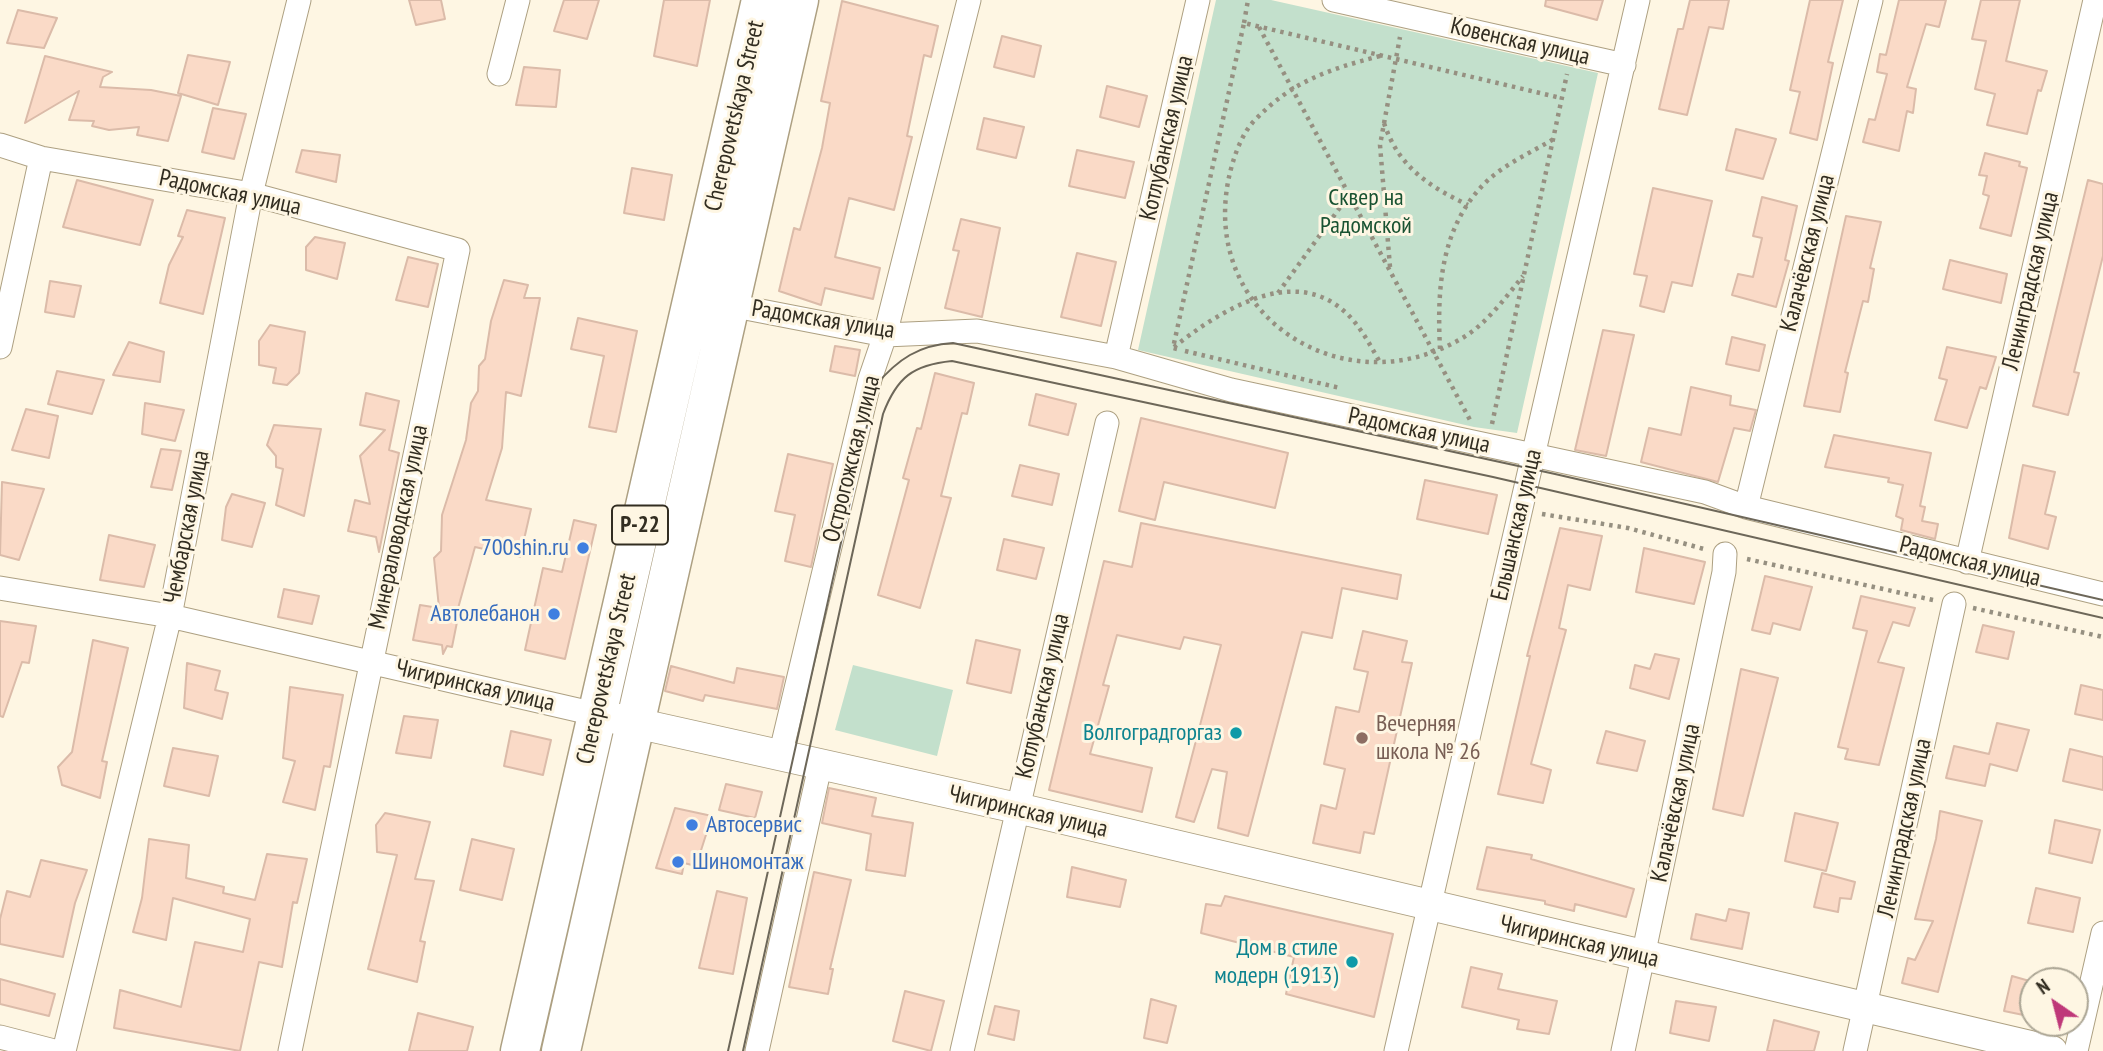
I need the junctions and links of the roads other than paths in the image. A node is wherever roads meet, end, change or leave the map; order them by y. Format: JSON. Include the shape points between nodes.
{"nodes":[{"id":1,"x":299,"y":0,"type":"edge"},
{"id":2,"x":518,"y":0,"type":"edge"},
{"id":3,"x":761,"y":0,"type":"edge"},
{"id":4,"x":799,"y":0,"type":"edge"},
{"id":5,"x":969,"y":0,"type":"edge"},
{"id":6,"x":1198,"y":0,"type":"edge"},
{"id":7,"x":1334,"y":0,"type":"edge"},
{"id":8,"x":1638,"y":0,"type":"edge"},
{"id":9,"x":1871,"y":0,"type":"edge"},
{"id":10,"x":2095,"y":0,"type":"edge"},
{"id":11,"x":1418,"y":9,"type":"edge"},
{"id":12,"x":1624,"y":65,"type":"junction"},
{"id":13,"x":499,"y":74,"type":"dead end"},
{"id":14,"x":0,"y":145,"type":"edge"},
{"id":15,"x":41,"y":158,"type":"junction"},
{"id":16,"x":251,"y":194,"type":"junction"},
{"id":17,"x":458,"y":250,"type":"joint"},
{"id":18,"x":730,"y":305,"type":"junction"},
{"id":19,"x":885,"y":335,"type":"junction"},
{"id":20,"x":0,"y":347,"type":"edge"},
{"id":21,"x":1116,"y":357,"type":"junction"},
{"id":22,"x":1107,"y":423,"type":"dead end"},
{"id":23,"x":1533,"y":456,"type":"junction"},
{"id":24,"x":1746,"y":507,"type":"junction"},
{"id":25,"x":1725,"y":554,"type":"road end"},
{"id":26,"x":1967,"y":562,"type":"junction"},
{"id":27,"x":0,"y":588,"type":"edge"},
{"id":28,"x":2103,"y":594,"type":"edge"},
{"id":29,"x":1955,"y":604,"type":"road end"},
{"id":30,"x":170,"y":616,"type":"junction"},
{"id":31,"x":370,"y":662,"type":"junction"},
{"id":32,"x":595,"y":714,"type":"junction"},
{"id":33,"x":635,"y":723,"type":"junction"},
{"id":34,"x":780,"y":756,"type":"junction"},
{"id":35,"x":820,"y":766,"type":"junction"},
{"id":36,"x":1017,"y":808,"type":"junction"},
{"id":37,"x":1427,"y":906,"type":"junction"},
{"id":38,"x":2103,"y":933,"type":"edge"},
{"id":39,"x":1643,"y":957,"type":"junction"},
{"id":40,"x":1865,"y":1008,"type":"junction"},
{"id":41,"x":0,"y":1037,"type":"edge"},
{"id":42,"x":54,"y":1051,"type":"edge"},
{"id":43,"x":64,"y":1051,"type":"edge"},
{"id":44,"x":290,"y":1051,"type":"edge"},
{"id":45,"x":520,"y":1051,"type":"edge"},
{"id":46,"x":561,"y":1051,"type":"edge"},
{"id":47,"x":757,"y":1051,"type":"edge"},
{"id":48,"x":962,"y":1051,"type":"edge"},
{"id":49,"x":1396,"y":1051,"type":"edge"},
{"id":50,"x":1623,"y":1051,"type":"edge"},
{"id":51,"x":1855,"y":1051,"type":"edge"},
{"id":52,"x":2052,"y":1051,"type":"edge"},
{"id":53,"x":2076,"y":1051,"type":"edge"}],
"edges":[{"from":1,"to":16,"type":"street","name":"Чембарская улица"},
{"from":2,"to":13,"type":"street"},
{"from":3,"to":32,"type":"highway","name":"Cherepovetskaya Street","number":"Р-22"},
{"from":4,"to":18,"type":"highway","name":"Cherepovetskaya Street","number":"Р-22"},
{"from":5,"to":19,"type":"street","name":"Острогожская улица"},
{"from":6,"to":21,"type":"street","name":"Котлубанская улица"},
{"from":7,"to":11,"type":"street","name":"Ковенская улица"},
{"from":8,"to":12,"type":"street","name":"Ельшанская улица"},
{"from":9,"to":24,"type":"street","name":"Калачёвская улица"},
{"from":10,"to":26,"type":"street","name":"Ленинградская улица"},
{"from":11,"to":12,"type":"street","name":"Ковенская улица"},
{"from":12,"to":23,"type":"street","name":"Ельшанская улица"},
{"from":14,"to":15,"type":"street","name":"Радомская улица"},
{"from":15,"to":16,"type":"street","name":"Радомская улица"},
{"from":15,"to":20,"type":"street"},
{"from":16,"to":17,"type":"street","name":"Радомская улица"},
{"from":16,"to":30,"type":"street","name":"Чембарская улица"},
{"from":17,"to":31,"type":"street","name":"Минераловодская улица"},
{"from":18,"to":19,"type":"street","name":"Радомская улица"},
{"from":18,"to":33,"type":"highway","name":"Cherepovetskaya Street","number":"Р-22"},
{"from":19,"to":21,"type":"street","name":"Радомская улица","via":[[977,331]]},
{"from":19,"to":34,"type":"street","name":"Острогожская улица","via":[[870,379]]},
{"from":21,"to":23,"type":"street","name":"Радомская улица","via":[[1231,390]]},
{"from":22,"to":36,"type":"street","name":"Котлубанская улица"},
{"from":23,"to":24,"type":"street","name":"Радомская улица","via":[[1705,492]]},
{"from":23,"to":37,"type":"street","name":"Ельшанская улица"},
{"from":24,"to":26,"type":"street","name":"Радомская улица"},
{"from":25,"to":39,"type":"street","name":"Калачёвская улица"},
{"from":26,"to":28,"type":"street","name":"Радомская улица"},
{"from":27,"to":30,"type":"street","name":"Чигиринская улица"},
{"from":29,"to":40,"type":"street","name":"Ленинградская улица"},
{"from":30,"to":31,"type":"street","name":"Чигиринская улица"},
{"from":30,"to":43,"type":"street","name":"Чембарская улица"},
{"from":31,"to":32,"type":"street","name":"Чигиринская улица"},
{"from":31,"to":44,"type":"street","name":"Минераловодская улица"},
{"from":32,"to":33,"type":"street","name":"Чигиринская улица"},
{"from":32,"to":45,"type":"highway","name":"Cherepovetskaya Street","number":"Р-22"},
{"from":33,"to":34,"type":"street","name":"Чигиринская улица"},
{"from":33,"to":46,"type":"highway","name":"Cherepovetskaya Street","number":"Р-22"},
{"from":34,"to":35,"type":"street","name":"Чигиринская улица"},
{"from":35,"to":36,"type":"street","name":"Чигиринская улица"},
{"from":35,"to":47,"type":"street"},
{"from":36,"to":37,"type":"street","name":"Чигиринская улица"},
{"from":36,"to":48,"type":"street","name":"Котлубанская улица"},
{"from":37,"to":39,"type":"street","name":"Чигиринская улица"},
{"from":37,"to":49,"type":"street","name":"Ельшанская улица"},
{"from":38,"to":53,"type":"street"},
{"from":39,"to":40,"type":"street","name":"Чигиринская улица"},
{"from":39,"to":50,"type":"street","name":"Калачёвская улица"},
{"from":40,"to":51,"type":"street","name":"Ленинградская улица"},
{"from":40,"to":52,"type":"street","name":"Чигиринская улица"},
{"from":41,"to":42,"type":"street"}]}
